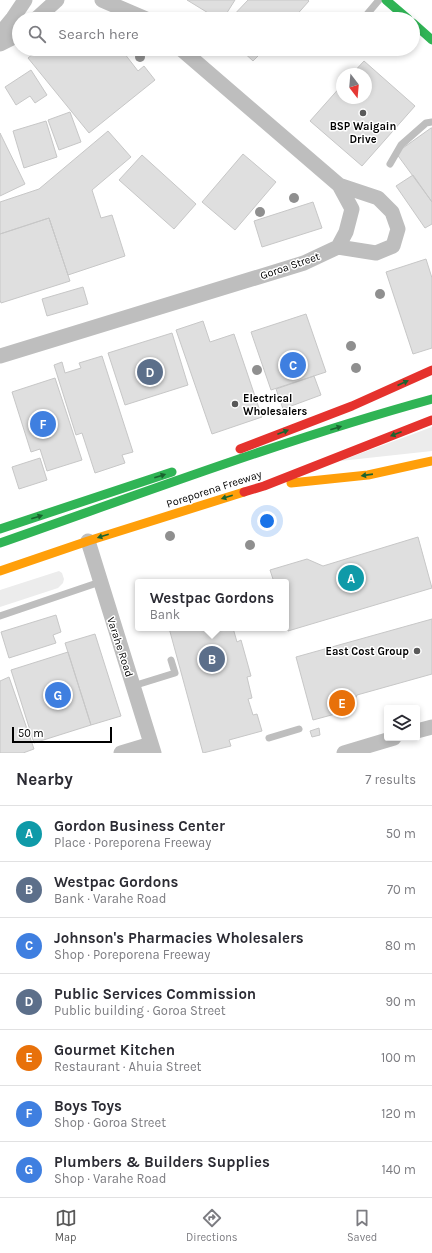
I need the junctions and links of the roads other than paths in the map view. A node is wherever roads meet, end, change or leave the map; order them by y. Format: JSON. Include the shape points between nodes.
{"nodes":[{"id":1,"x":25,"y":0,"type":"edge"},
{"id":2,"x":58,"y":0,"type":"edge"},
{"id":3,"x":102,"y":0,"type":"edge"},
{"id":4,"x":131,"y":0,"type":"edge"},
{"id":5,"x":379,"y":0,"type":"edge"},
{"id":6,"x":386,"y":0,"type":"edge"},
{"id":7,"x":17,"y":12,"type":"edge"},
{"id":8,"x":44,"y":12,"type":"edge"},
{"id":9,"x":130,"y":12,"type":"edge"},
{"id":10,"x":140,"y":12,"type":"edge"},
{"id":11,"x":369,"y":12,"type":"edge"},
{"id":12,"x":400,"y":12,"type":"edge"},
{"id":13,"x":12,"y":19,"type":"edge"},
{"id":14,"x":420,"y":30,"type":"edge"},
{"id":15,"x":0,"y":34,"type":"edge"},
{"id":16,"x":12,"y":37,"type":"edge"},
{"id":17,"x":432,"y":40,"type":"edge"},
{"id":18,"x":0,"y":44,"type":"edge"},
{"id":19,"x":189,"y":56,"type":"edge"},
{"id":20,"x":432,"y":122,"type":"edge"},
{"id":21,"x":390,"y":164,"type":"dead end"},
{"id":22,"x":339,"y":185,"type":"junction"},
{"id":23,"x":338,"y":247,"type":"junction"},
{"id":24,"x":0,"y":356,"type":"edge"},
{"id":25,"x":432,"y":370,"type":"edge"},
{"id":26,"x":432,"y":399,"type":"edge"},
{"id":27,"x":432,"y":420,"type":"edge"},
{"id":28,"x":267,"y":450,"type":"junction"},
{"id":29,"x":432,"y":461,"type":"edge"},
{"id":30,"x":205,"y":467,"type":"junction"},
{"id":31,"x":180,"y":481,"type":"junction"},
{"id":32,"x":264,"y":486,"type":"junction"},
{"id":33,"x":0,"y":529,"type":"edge"},
{"id":34,"x":88,"y":541,"type":"junction"},
{"id":35,"x":0,"y":543,"type":"edge"},
{"id":36,"x":0,"y":571,"type":"edge"},
{"id":37,"x":100,"y":582,"type":"junction"},
{"id":38,"x":0,"y":616,"type":"edge"},
{"id":39,"x":171,"y":660,"type":"dead end"},
{"id":40,"x":133,"y":686,"type":"junction"},
{"id":41,"x":432,"y":727,"type":"edge"},
{"id":42,"x":299,"y":729,"type":"dead end"},
{"id":43,"x":420,"y":730,"type":"edge"},
{"id":44,"x":269,"y":738,"type":"dead end"},
{"id":45,"x":384,"y":741,"type":"edge"},
{"id":46,"x":152,"y":748,"type":"edge"},
{"id":47,"x":121,"y":753,"type":"edge"},
{"id":48,"x":344,"y":753,"type":"edge"}],
"edges":[{"from":1,"to":7,"type":"street"},
{"from":2,"to":8,"type":"street"},
{"from":3,"to":9,"type":"street"},
{"from":4,"to":10,"type":"street"},
{"from":5,"to":11,"type":"lane"},
{"from":6,"to":12,"type":"main road"},
{"from":13,"to":15,"type":"street"},
{"from":14,"to":17,"type":"main road"},
{"from":16,"to":18,"type":"street"},
{"from":19,"to":22,"type":"street"},
{"from":20,"to":21,"type":"lane","via":[[426,123],[401,145]]},
{"from":22,"to":23,"type":"street","via":[[352,209],[346,232]]},
{"from":22,"to":23,"type":"street","via":[[378,198],[392,212],[398,229],[393,246],[376,253]]},
{"from":23,"to":24,"type":"street","name":"Goroa Street","via":[[304,263]]},
{"from":30,"to":25,"type":"main road","one_way":true,"via":[[233,451],[352,406]]},
{"from":28,"to":26,"type":"main road","name":"Poreporena Freeway","one_way":true},
{"from":27,"to":32,"type":"main road","name":"Poreporena Freeway","one_way":true},
{"from":28,"to":30,"type":"main road"},
{"from":28,"to":31,"type":"main road","name":"Poreporena Freeway"},
{"from":29,"to":32,"type":"main road","one_way":true,"via":[[368,475]]},
{"from":30,"to":31,"type":"main road"},
{"from":33,"to":30,"type":"main road","one_way":true,"via":[[178,470]]},
{"from":31,"to":35,"type":"main road","name":"Poreporena Freeway"},
{"from":32,"to":34,"type":"main road","name":"Poreporena Freeway","one_way":true},
{"from":34,"to":36,"type":"main road","name":"Poreporena Freeway"},
{"from":34,"to":37,"type":"street","name":"Varahe Road"},
{"from":37,"to":38,"type":"lane"},
{"from":37,"to":40,"type":"street","name":"Varahe Road"},
{"from":39,"to":40,"type":"lane","via":[[175,673]]},
{"from":40,"to":46,"type":"street","name":"Varahe Road"},
{"from":41,"to":43,"type":"street"},
{"from":42,"to":44,"type":"lane"},
{"from":45,"to":48,"type":"street"},
{"from":46,"to":47,"type":"street"}]}
